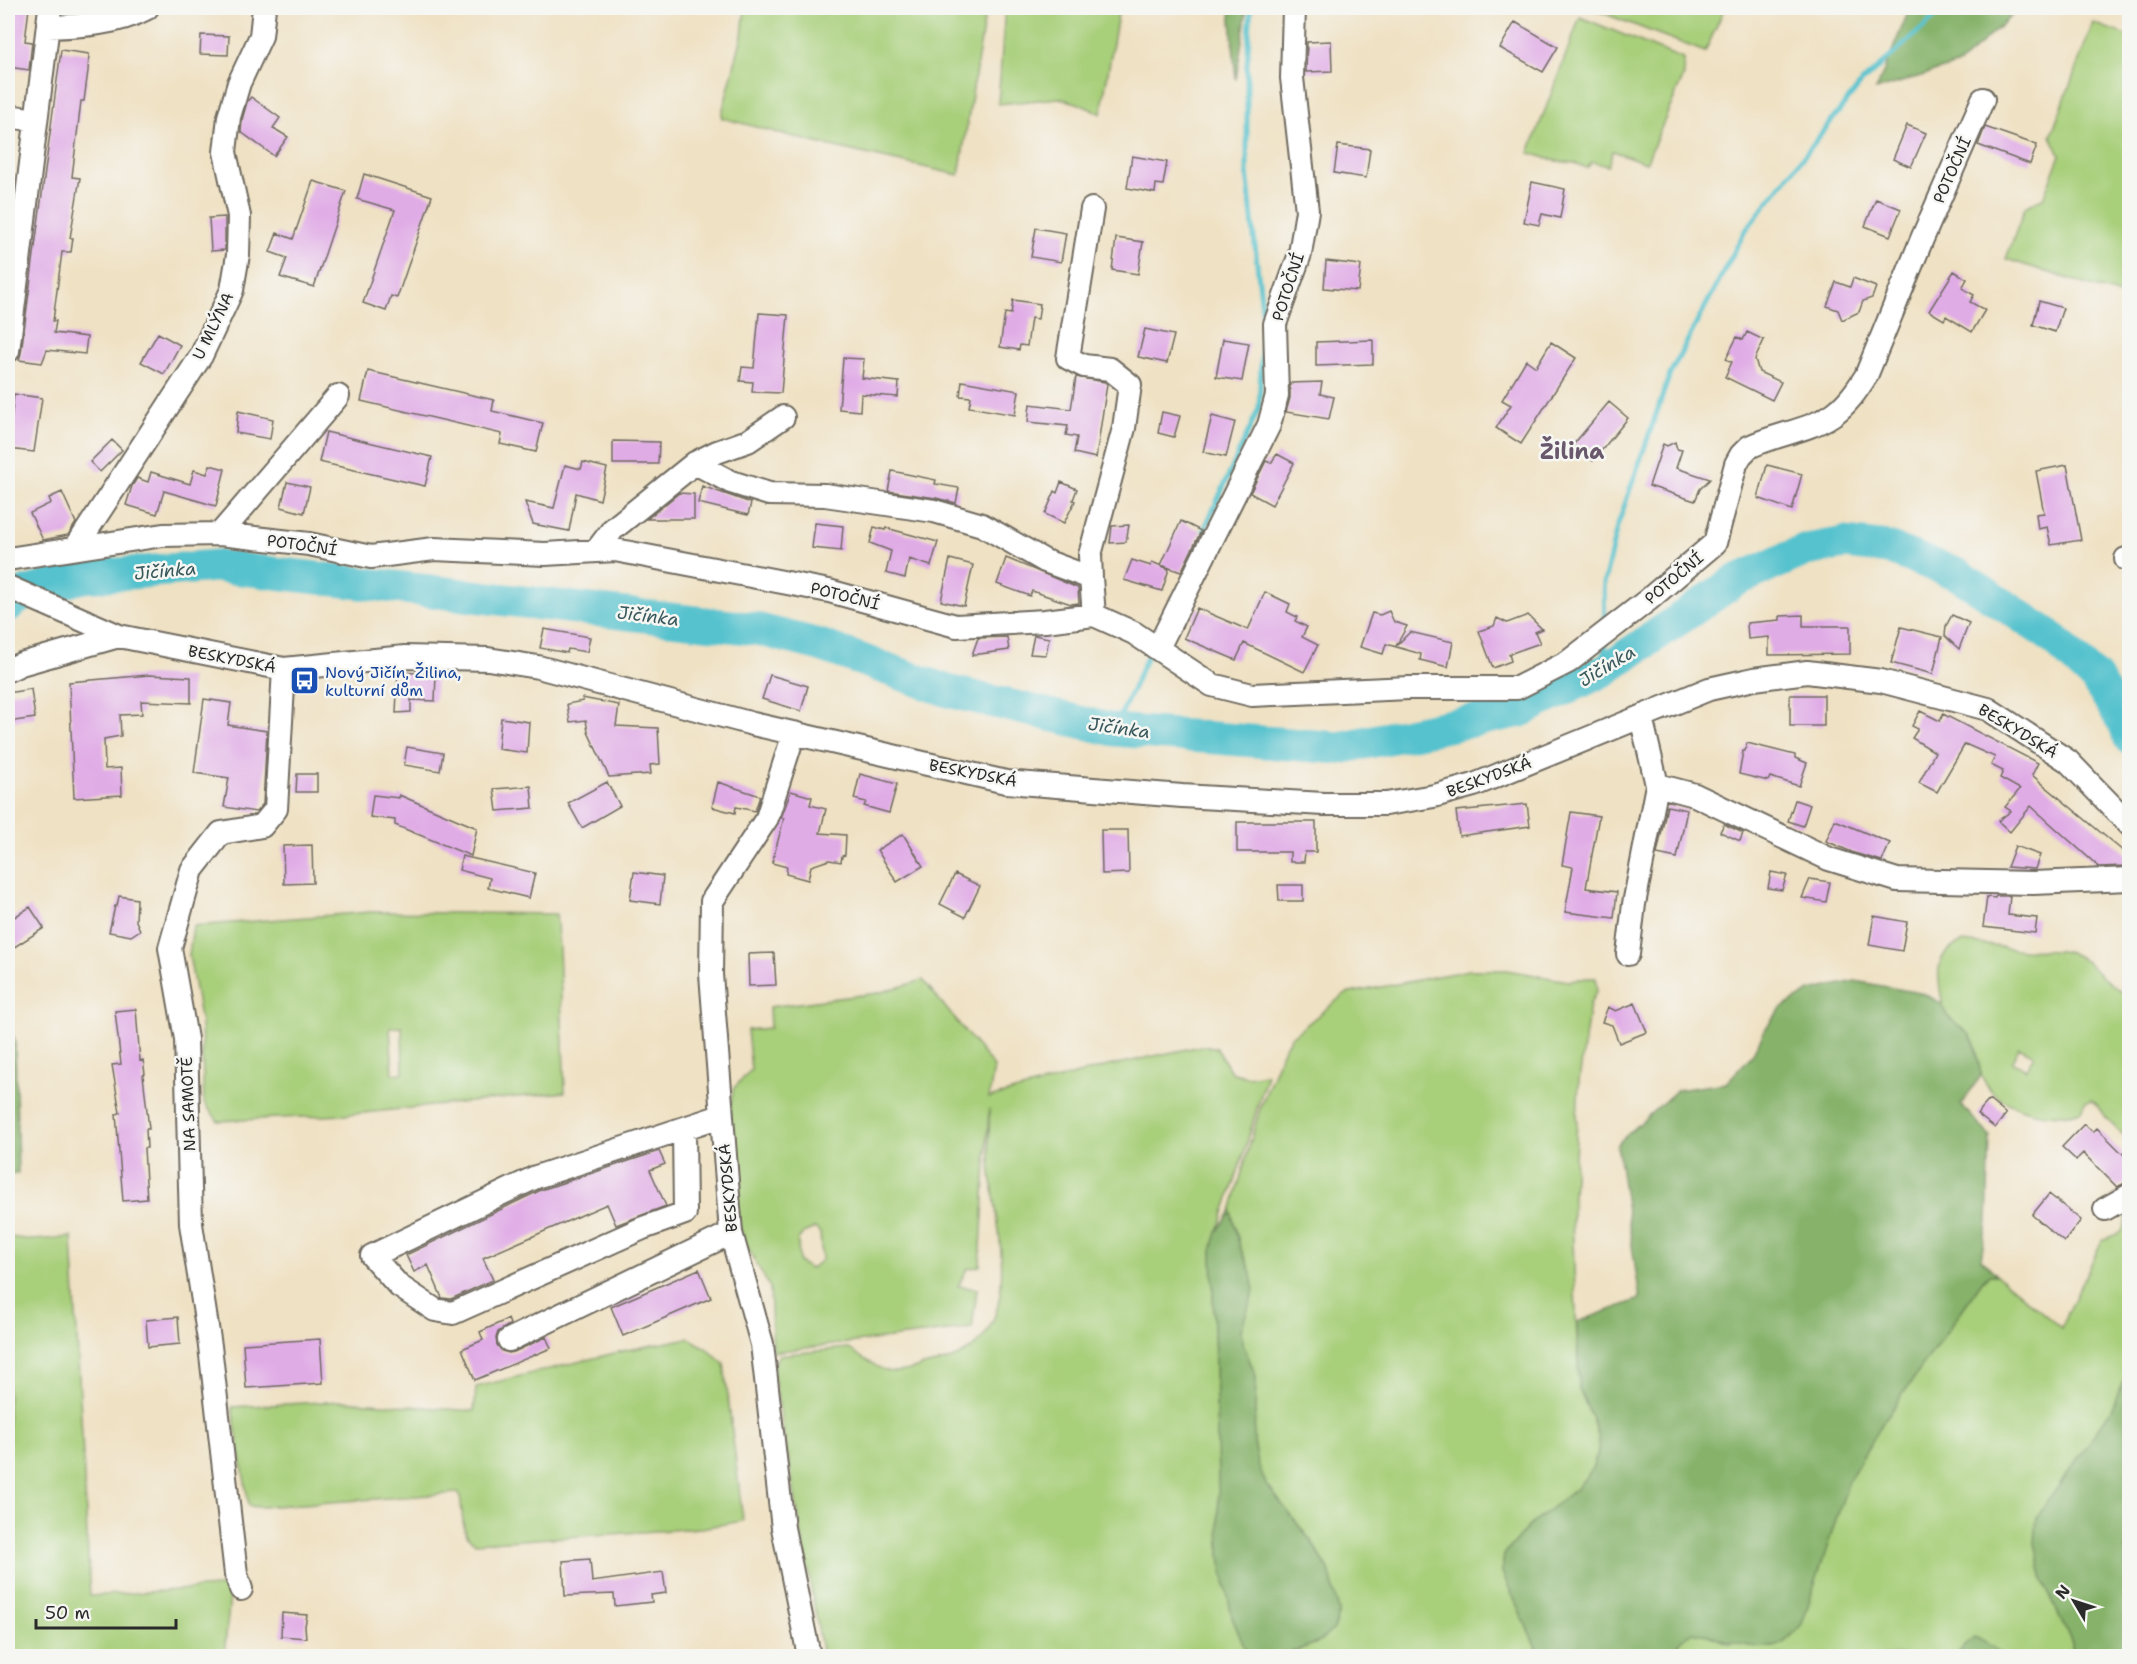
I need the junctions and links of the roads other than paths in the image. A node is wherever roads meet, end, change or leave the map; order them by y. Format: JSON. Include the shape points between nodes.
{"nodes":[{"id":1,"x":147,"y":8,"type":"edge"},
{"id":2,"x":264,"y":8,"type":"edge"},
{"id":3,"x":1294,"y":8,"type":"edge"},
{"id":4,"x":49,"y":17,"type":"edge"},
{"id":5,"x":1983,"y":99,"type":"dead end"},
{"id":6,"x":8,"y":116,"type":"edge"},
{"id":7,"x":36,"y":120,"type":"junction"},
{"id":8,"x":1092,"y":209,"type":"dead end"},
{"id":9,"x":12,"y":289,"type":"edge"},
{"id":10,"x":8,"y":351,"type":"edge"},
{"id":11,"x":338,"y":396,"type":"dead end"},
{"id":12,"x":783,"y":417,"type":"dead end"},
{"id":13,"x":695,"y":463,"type":"junction"},
{"id":14,"x":220,"y":534,"type":"junction"},
{"id":15,"x":76,"y":547,"type":"junction"},
{"id":16,"x":597,"y":550,"type":"junction"},
{"id":17,"x":8,"y":559,"type":"edge"},
{"id":18,"x":1091,"y":578,"type":"junction"},
{"id":19,"x":8,"y":587,"type":"edge"},
{"id":20,"x":1094,"y":615,"type":"junction"},
{"id":21,"x":118,"y":636,"type":"junction"},
{"id":22,"x":1158,"y":648,"type":"junction"},
{"id":23,"x":284,"y":669,"type":"junction"},
{"id":24,"x":8,"y":670,"type":"edge"},
{"id":25,"x":1641,"y":717,"type":"junction"},
{"id":26,"x":794,"y":733,"type":"junction"},
{"id":27,"x":1657,"y":785,"type":"junction"},
{"id":28,"x":2130,"y":825,"type":"edge"},
{"id":29,"x":2130,"y":879,"type":"edge"},
{"id":30,"x":1628,"y":954,"type":"dead end"},
{"id":31,"x":721,"y":1116,"type":"junction"},
{"id":32,"x":684,"y":1129,"type":"junction"},
{"id":33,"x":2130,"y":1195,"type":"edge"},
{"id":34,"x":2105,"y":1209,"type":"dead end"},
{"id":35,"x":730,"y":1233,"type":"junction"},
{"id":36,"x":509,"y":1340,"type":"dead end"},
{"id":37,"x":241,"y":1589,"type":"dead end"},
{"id":38,"x":809,"y":1656,"type":"edge"}],
"edges":[{"from":1,"to":4,"type":"street","via":[[134,15],[83,26]]},
{"from":2,"to":15,"type":"street","name":"U MLÝNA","via":[[261,36],[239,83],[229,117],[225,152],[239,216],[232,290],[201,356]]},
{"from":3,"to":22,"type":"street","name":"POTOČNÍ","via":[[1292,78],[1307,211],[1300,254],[1275,324],[1277,395],[1269,425]]},
{"from":4,"to":7,"type":"street"},
{"from":5,"to":22,"type":"street","name":"POTOČNÍ","via":[[1866,376],[1853,395],[1817,423],[1749,447],[1741,454],[1715,543],[1568,662],[1517,688],[1252,695],[1212,685]]},
{"from":6,"to":7,"type":"street"},
{"from":7,"to":9,"type":"street"},
{"from":8,"to":18,"type":"street","via":[[1068,358],[1084,366],[1110,369],[1130,385],[1124,428],[1090,555]]},
{"from":9,"to":10,"type":"street"},
{"from":11,"to":14,"type":"street"},
{"from":12,"to":13,"type":"street","via":[[748,441]]},
{"from":13,"to":16,"type":"street","via":[[613,530]]},
{"from":13,"to":18,"type":"street","via":[[730,482],[769,494],[825,495],[934,511],[982,525],[1046,561]]},
{"from":14,"to":15,"type":"street","name":"POTOČNÍ","via":[[163,535]]},
{"from":14,"to":16,"type":"street","name":"POTOČNÍ","via":[[309,544],[371,557],[434,549],[545,554]]},
{"from":15,"to":17,"type":"street","name":"POTOČNÍ"},
{"from":16,"to":20,"type":"street","name":"POTOČNÍ","via":[[615,550],[830,591],[956,626]]},
{"from":18,"to":20,"type":"street"},
{"from":19,"to":21,"type":"street","name":"BESKYDSKÁ"},
{"from":20,"to":22,"type":"street","name":"POTOČNÍ"},
{"from":21,"to":23,"type":"street","name":"BESKYDSKÁ"},
{"from":21,"to":24,"type":"street"},
{"from":23,"to":26,"type":"street","name":"BESKYDSKÁ","via":[[405,657],[488,659],[538,667]]},
{"from":23,"to":37,"type":"street","name":"NA SAMOTĚ","via":[[276,809],[262,826],[221,833],[192,870],[170,948],[186,1039],[191,1224],[210,1346],[236,1575]]},
{"from":25,"to":26,"type":"street","name":"BESKYDSKÁ","via":[[1474,785],[1386,804],[1324,804],[1006,782]]},
{"from":25,"to":27,"type":"street"},
{"from":25,"to":28,"type":"street","name":"BESKYDSKÁ","via":[[1709,689],[1754,678],[1807,672],[1881,681],[1988,709],[2068,761]]},
{"from":26,"to":31,"type":"street","name":"BESKYDSKÁ","via":[[767,818],[712,901],[711,974]]},
{"from":27,"to":29,"type":"street","via":[[1695,795],[1829,859],[1897,880],[2032,883]]},
{"from":27,"to":30,"type":"street"},
{"from":31,"to":32,"type":"street"},
{"from":31,"to":35,"type":"street","name":"BESKYDSKÁ"},
{"from":32,"to":32,"type":"street","via":[[536,1177],[372,1256],[399,1286],[435,1310],[453,1313],[685,1213]]},
{"from":33,"to":34,"type":"street"},
{"from":35,"to":36,"type":"street"},
{"from":35,"to":38,"type":"street","name":"BESKYDSKÁ","via":[[762,1344],[783,1528]]}]}
